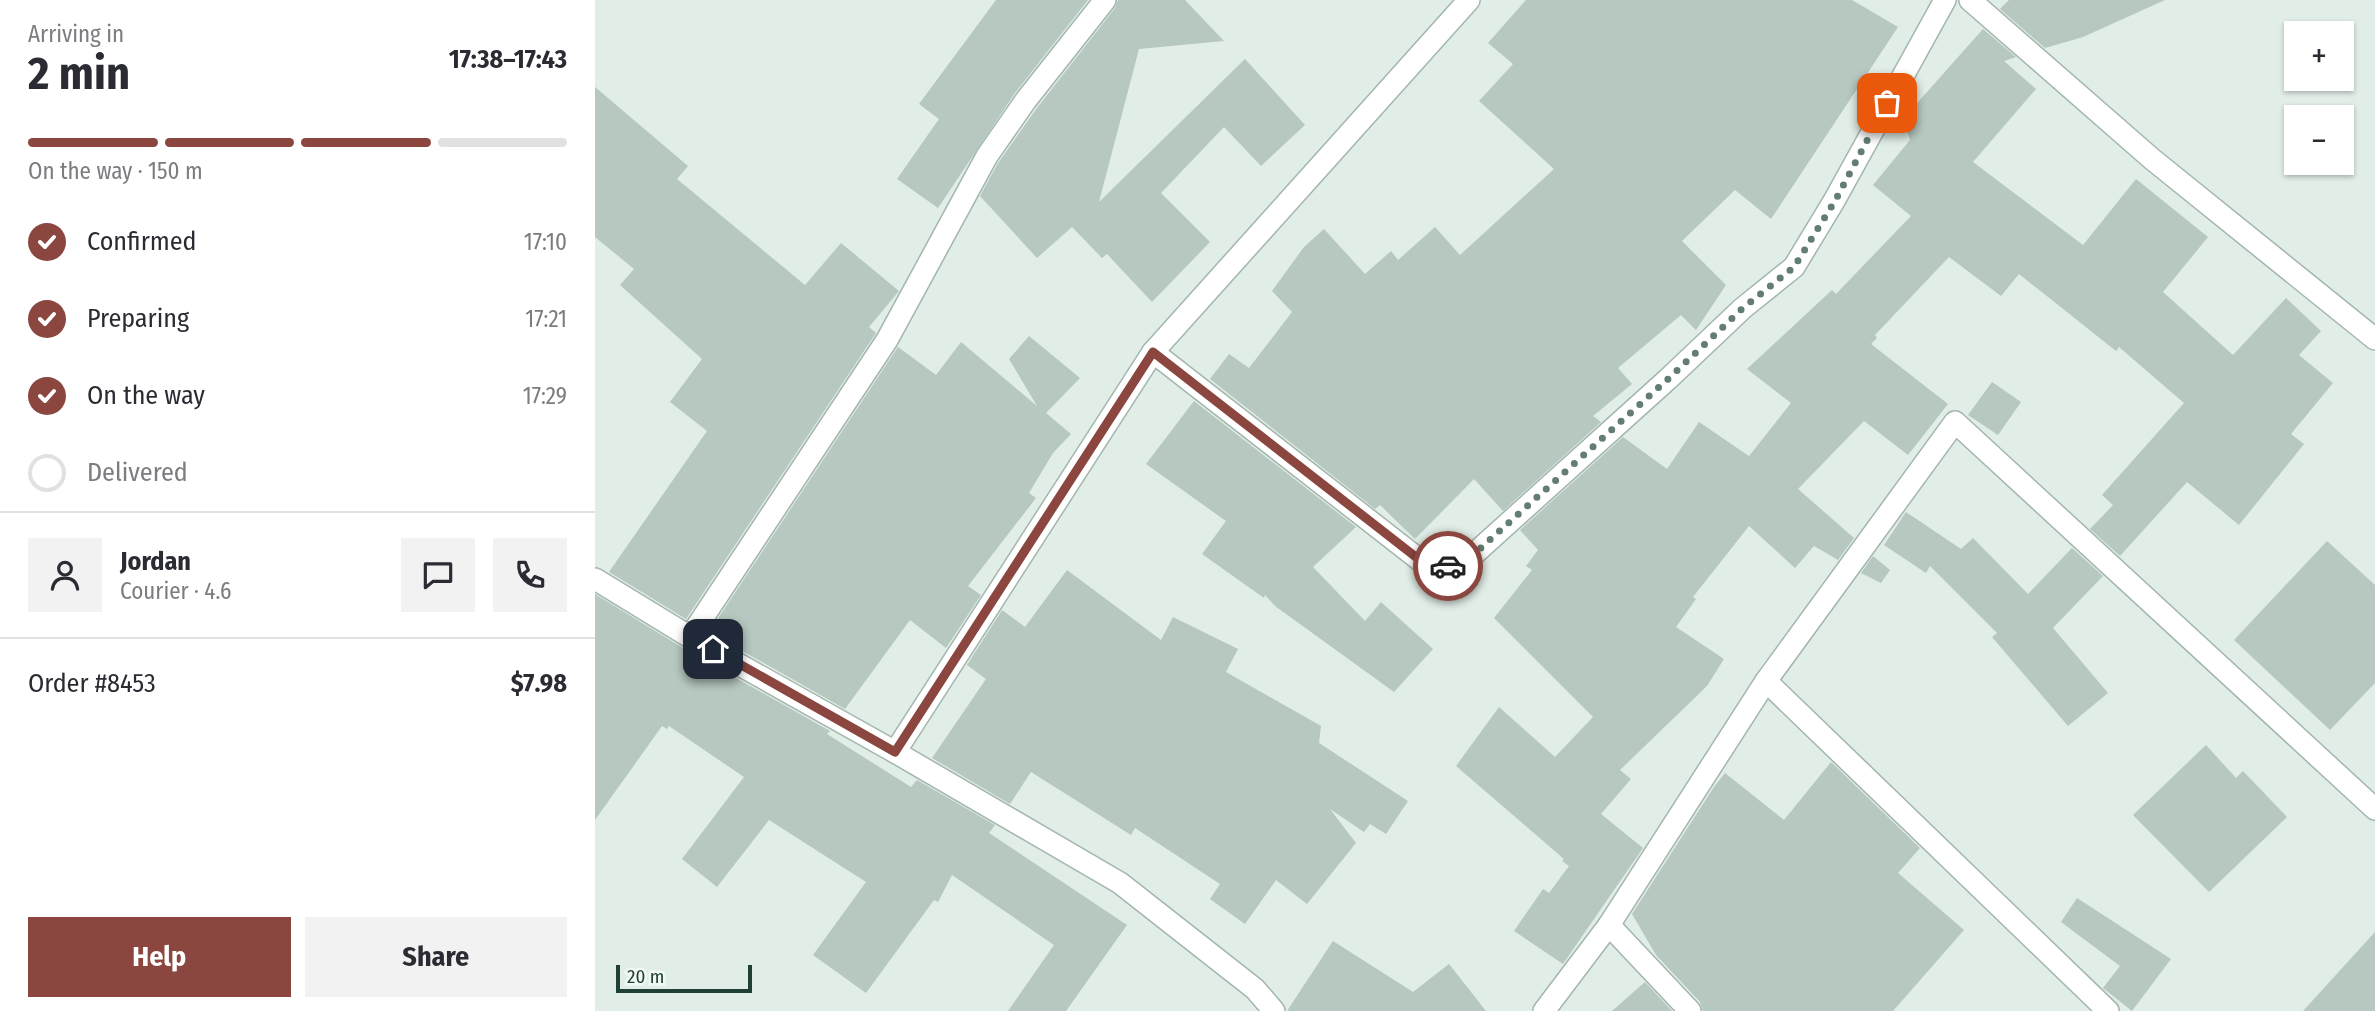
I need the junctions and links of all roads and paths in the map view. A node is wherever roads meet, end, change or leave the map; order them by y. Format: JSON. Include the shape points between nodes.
{"nodes":[{"id":1,"x":1105,"y":0,"type":"edge"},
{"id":2,"x":1469,"y":0,"type":"edge"},
{"id":3,"x":1945,"y":0,"type":"edge"},
{"id":4,"x":1970,"y":0,"type":"edge"},
{"id":5,"x":2375,"y":339,"type":"edge"},
{"id":6,"x":1153,"y":352,"type":"junction"},
{"id":7,"x":595,"y":579,"type":"edge"},
{"id":8,"x":690,"y":637,"type":"junction"},
{"id":9,"x":1766,"y":681,"type":"junction"},
{"id":10,"x":895,"y":752,"type":"junction"},
{"id":11,"x":2375,"y":809,"type":"edge"},
{"id":12,"x":1609,"y":925,"type":"junction"},
{"id":13,"x":1274,"y":1011,"type":"edge"},
{"id":14,"x":1544,"y":1011,"type":"edge"},
{"id":15,"x":1691,"y":1011,"type":"edge"},
{"id":16,"x":2108,"y":1011,"type":"edge"}],
"edges":[{"from":1,"to":8,"type":"street","via":[[987,156],[887,340]]},
{"from":2,"to":6,"type":"street"},
{"from":3,"to":6,"type":"street","via":[[1794,267],[1743,308],[1473,555],[1448,566],[1421,561]]},
{"from":4,"to":5,"type":"street","via":[[2152,159]]},
{"from":6,"to":10,"type":"street"},
{"from":7,"to":8,"type":"street"},
{"from":8,"to":10,"type":"street"},
{"from":9,"to":11,"type":"street","via":[[1955,422]]},
{"from":9,"to":12,"type":"street"},
{"from":9,"to":16,"type":"street"},
{"from":10,"to":13,"type":"street","via":[[1120,883],[1255,989]]},
{"from":12,"to":14,"type":"street"},
{"from":12,"to":15,"type":"street"}]}
